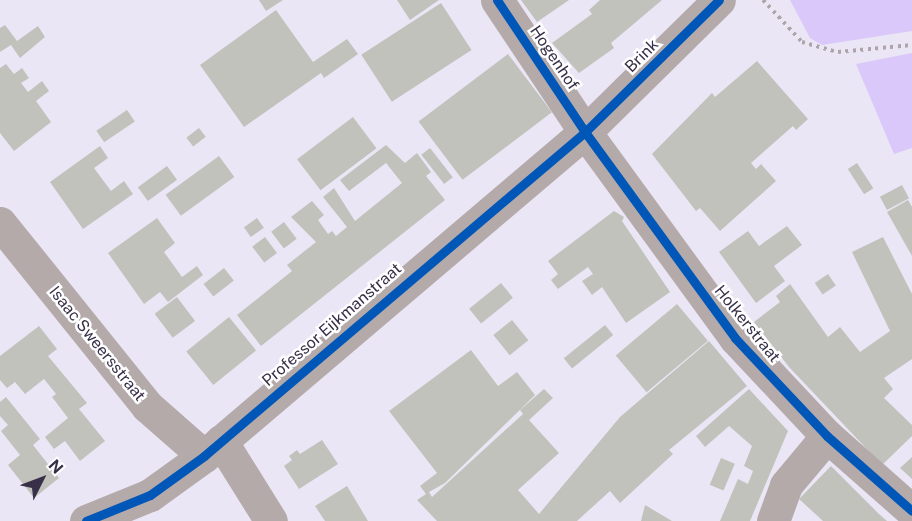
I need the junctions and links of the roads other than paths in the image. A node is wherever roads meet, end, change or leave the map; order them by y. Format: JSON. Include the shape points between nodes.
{"nodes":[{"id":1,"x":498,"y":0,"type":"edge"},
{"id":2,"x":719,"y":0,"type":"edge"},
{"id":3,"x":585,"y":132,"type":"junction"},
{"id":4,"x":0,"y":223,"type":"edge"},
{"id":5,"x":827,"y":436,"type":"junction"},
{"id":6,"x":212,"y":449,"type":"junction"},
{"id":7,"x":912,"y":511,"type":"edge"},
{"id":8,"x":86,"y":521,"type":"edge"},
{"id":9,"x":271,"y":521,"type":"edge"},
{"id":10,"x":773,"y":521,"type":"edge"}],
"edges":[{"from":1,"to":3,"type":"street","name":"Hogenhof"},
{"from":2,"to":3,"type":"street","name":"Brink"},
{"from":3,"to":5,"type":"street","name":"Holkerstraat","via":[[735,338]]},
{"from":3,"to":6,"type":"street","name":"Professor Eijkmanstraat"},
{"from":4,"to":6,"type":"street","name":"Isaac Sweersstraat","via":[[147,406]]},
{"from":5,"to":7,"type":"street","name":"Holkerstraat"},
{"from":5,"to":10,"type":"street","via":[[786,485]]},
{"from":6,"to":8,"type":"street","name":"Professor Eijkmanstraat","via":[[150,495]]},
{"from":6,"to":9,"type":"street","name":"Isaac Sweersstraat"}]}
